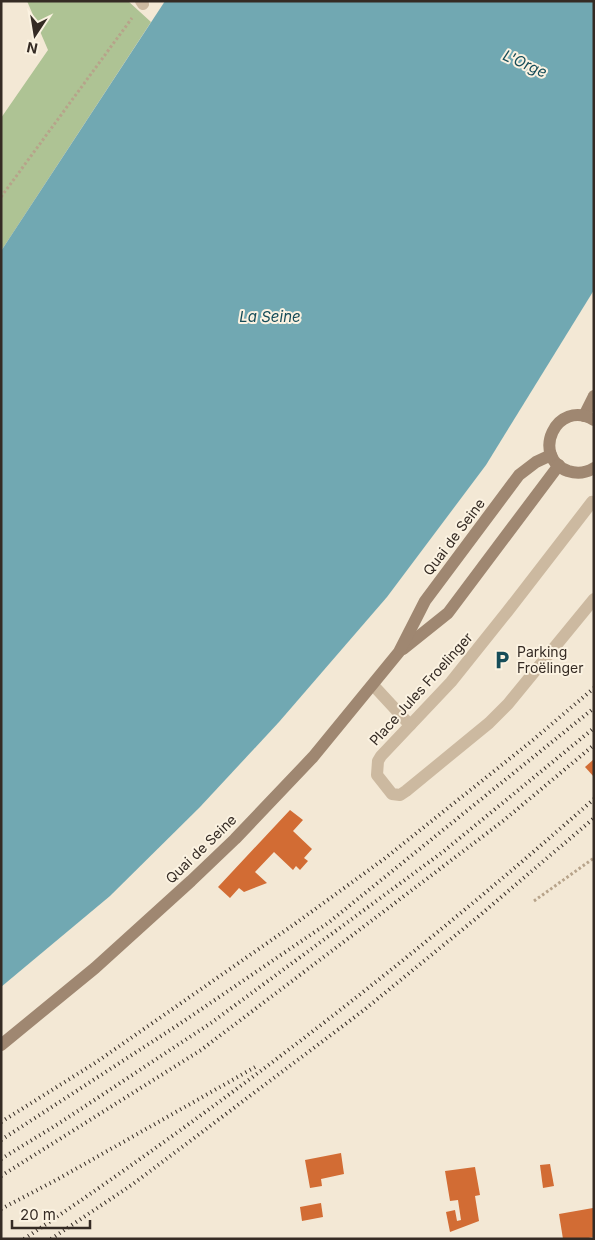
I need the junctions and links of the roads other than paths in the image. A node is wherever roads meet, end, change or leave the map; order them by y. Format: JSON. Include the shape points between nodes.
{"nodes":[{"id":1,"x":594,"y":396,"type":"edge"},
{"id":2,"x":589,"y":418,"type":"edge"},
{"id":3,"x":555,"y":460,"type":"junction"},
{"id":4,"x":594,"y":468,"type":"edge"},
{"id":5,"x":594,"y":503,"type":"edge"},
{"id":6,"x":594,"y":599,"type":"edge"},
{"id":7,"x":399,"y":652,"type":"junction"},
{"id":8,"x":373,"y":685,"type":"junction"},
{"id":9,"x":410,"y":725,"type":"junction"},
{"id":10,"x":1,"y":1045,"type":"edge"}],
"edges":[{"from":1,"to":2,"type":"main road"},
{"from":2,"to":3,"type":"main road","via":[[570,416],[554,427],[549,445]]},
{"from":3,"to":4,"type":"main road","via":[[563,469],[572,472],[582,473]]},
{"from":3,"to":7,"type":"main road","name":"Quai de Seine","via":[[448,613]]},
{"from":3,"to":7,"type":"main road","name":"Quai de Seine","via":[[536,462],[518,475],[425,601]]},
{"from":5,"to":9,"type":"lane","name":"Place Jules Froelinger","via":[[451,682]]},
{"from":6,"to":9,"type":"lane","name":"Place Jules Froelinger","via":[[489,723],[406,791],[400,795],[392,794],[377,775],[378,761]]},
{"from":7,"to":8,"type":"main road","name":"Quai de Seine"},
{"from":8,"to":9,"type":"lane"},
{"from":8,"to":10,"type":"main road","name":"Quai de Seine","via":[[312,757],[235,839],[95,968]]}]}
